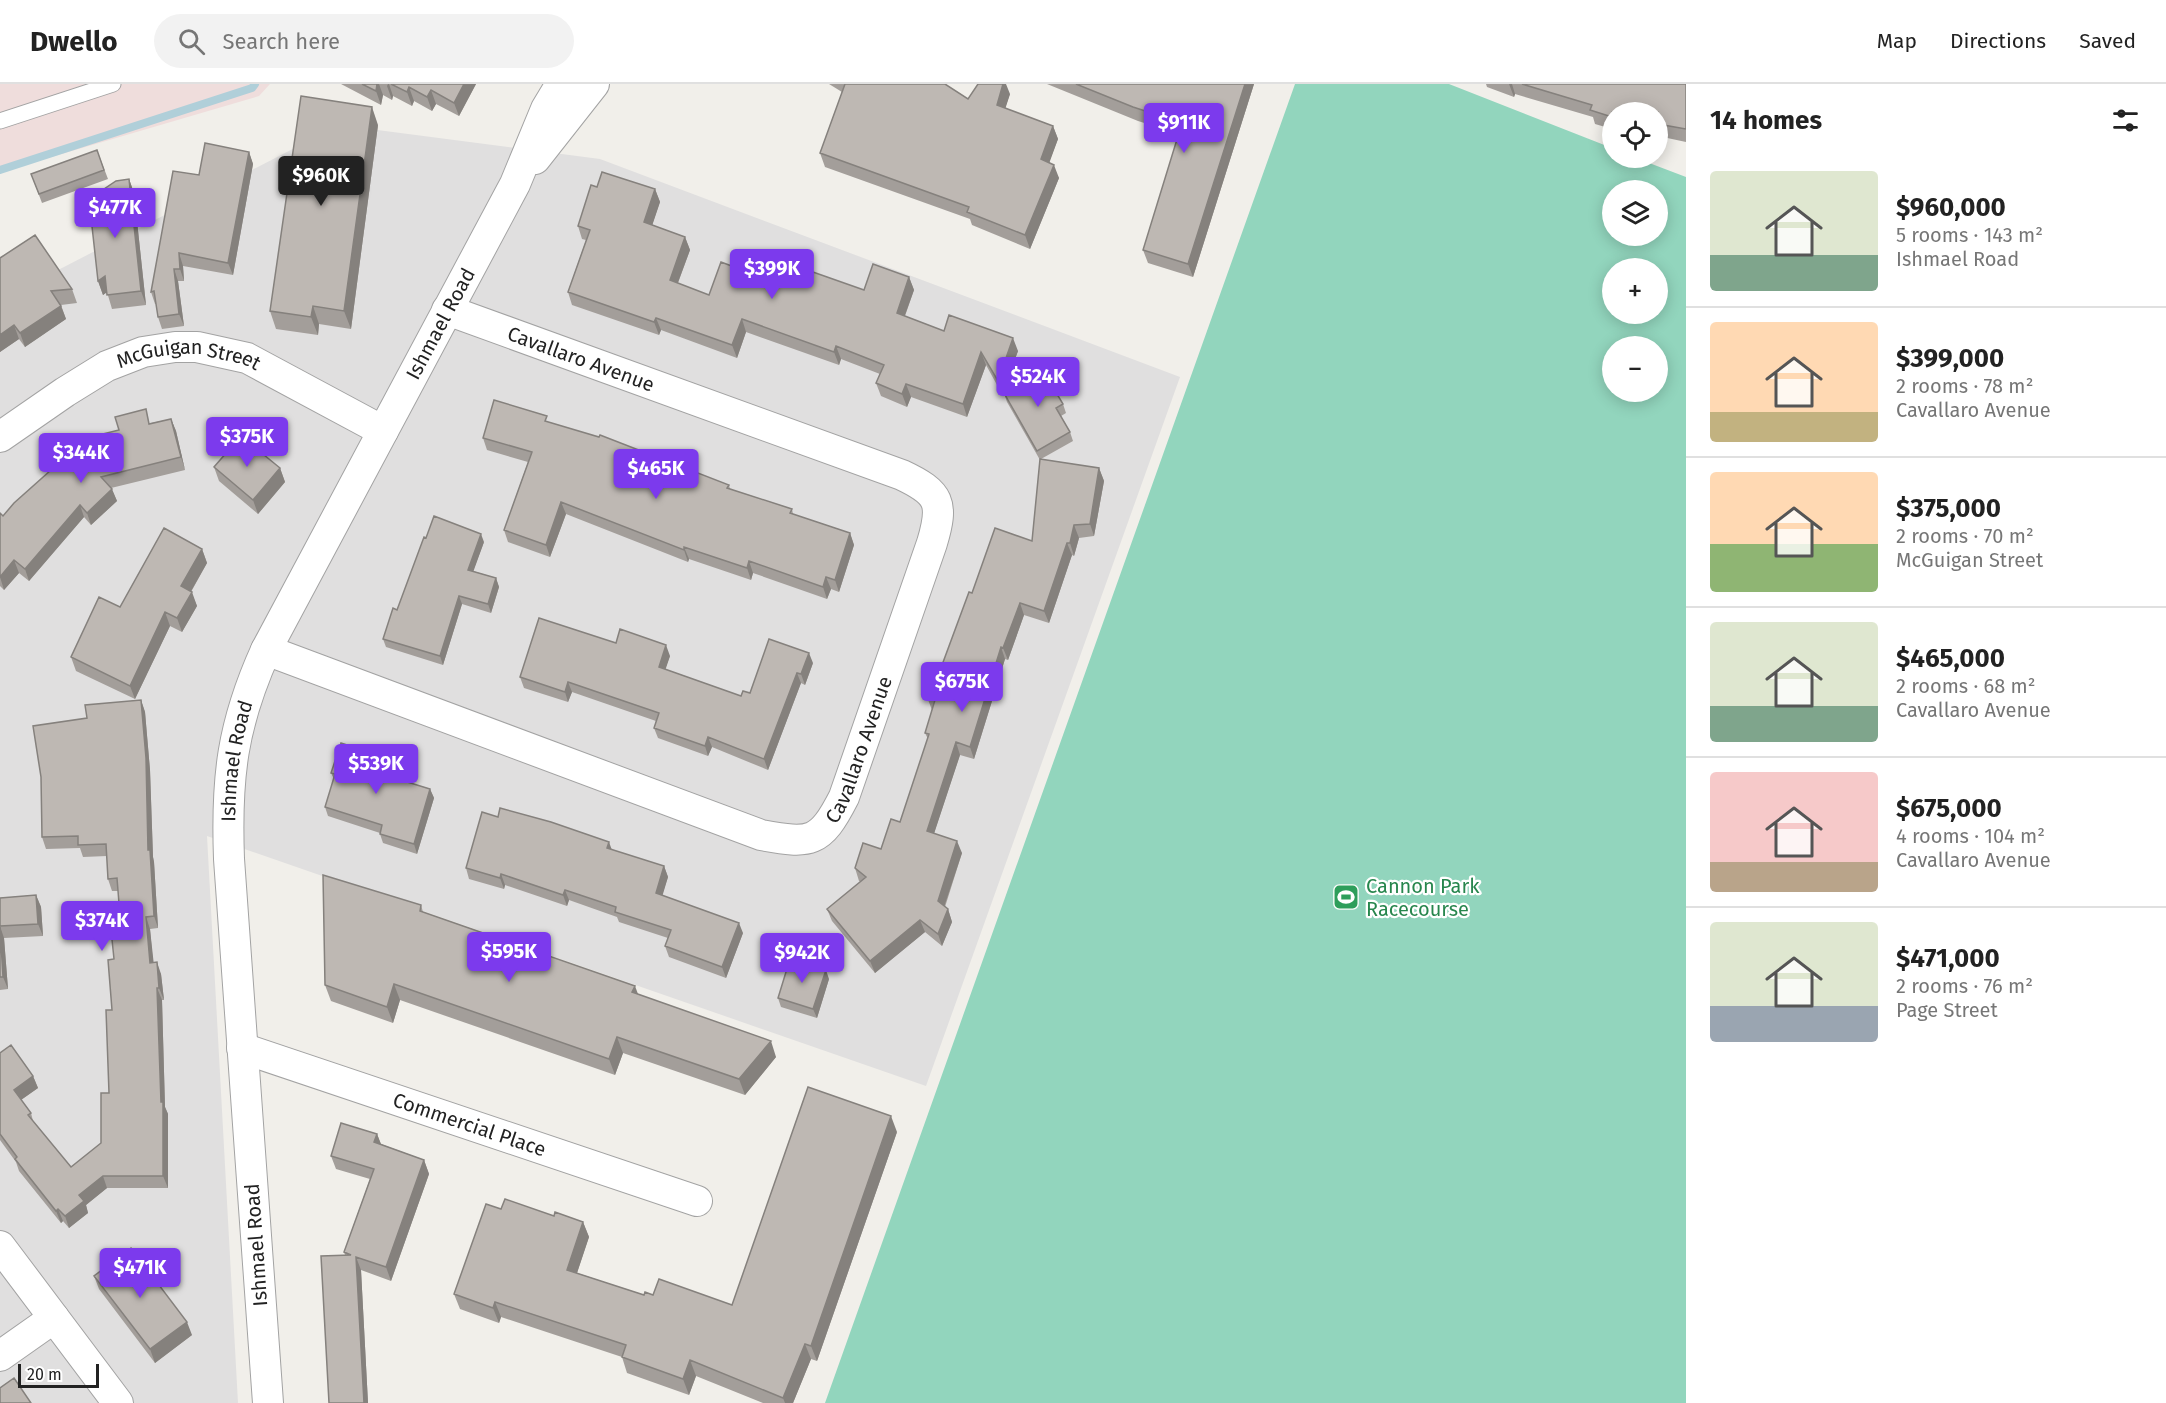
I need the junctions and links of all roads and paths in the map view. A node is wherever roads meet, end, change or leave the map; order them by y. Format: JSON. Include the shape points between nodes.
{"nodes":[{"id":1,"x":113,"y":84,"type":"edge"},
{"id":2,"x":561,"y":84,"type":"edge"},
{"id":3,"x":594,"y":84,"type":"edge"},
{"id":4,"x":0,"y":121,"type":"edge"},
{"id":5,"x":515,"y":184,"type":"junction"},
{"id":6,"x":447,"y":310,"type":"junction"},
{"id":7,"x":383,"y":431,"type":"junction"},
{"id":8,"x":0,"y":437,"type":"edge"},
{"id":9,"x":266,"y":650,"type":"junction"},
{"id":10,"x":242,"y":1048,"type":"junction"},
{"id":11,"x":697,"y":1201,"type":"dead end"},
{"id":12,"x":0,"y":1246,"type":"edge"},
{"id":13,"x":54,"y":1318,"type":"junction"},
{"id":14,"x":0,"y":1356,"type":"edge"},
{"id":15,"x":118,"y":1403,"type":"edge"},
{"id":16,"x":267,"y":1403,"type":"edge"}],
"edges":[{"from":1,"to":4,"type":"lane"},
{"from":2,"to":5,"type":"street","name":"Ishmael Road","via":[[546,109]]},
{"from":3,"to":5,"type":"street","name":"Ishmael Road"},
{"from":5,"to":6,"type":"street","name":"Ishmael Road"},
{"from":6,"to":7,"type":"street","name":"Ishmael Road"},
{"from":6,"to":9,"type":"street","name":"Cavallaro Avenue","via":[[902,476],[925,486],[938,503],[939,522],[833,819],[818,836],[794,841],[761,835]]},
{"from":7,"to":8,"type":"street","name":"McGuigan Street","via":[[247,358],[197,347],[175,347],[143,352],[106,366]]},
{"from":7,"to":9,"type":"street","name":"Ishmael Road"},
{"from":9,"to":10,"type":"street","name":"Ishmael Road","via":[[238,727],[228,794]]},
{"from":10,"to":11,"type":"street","name":"Commercial Place"},
{"from":10,"to":16,"type":"street","name":"Ishmael Road"},
{"from":12,"to":13,"type":"street"},
{"from":13,"to":14,"type":"street"},
{"from":13,"to":15,"type":"street"}]}
